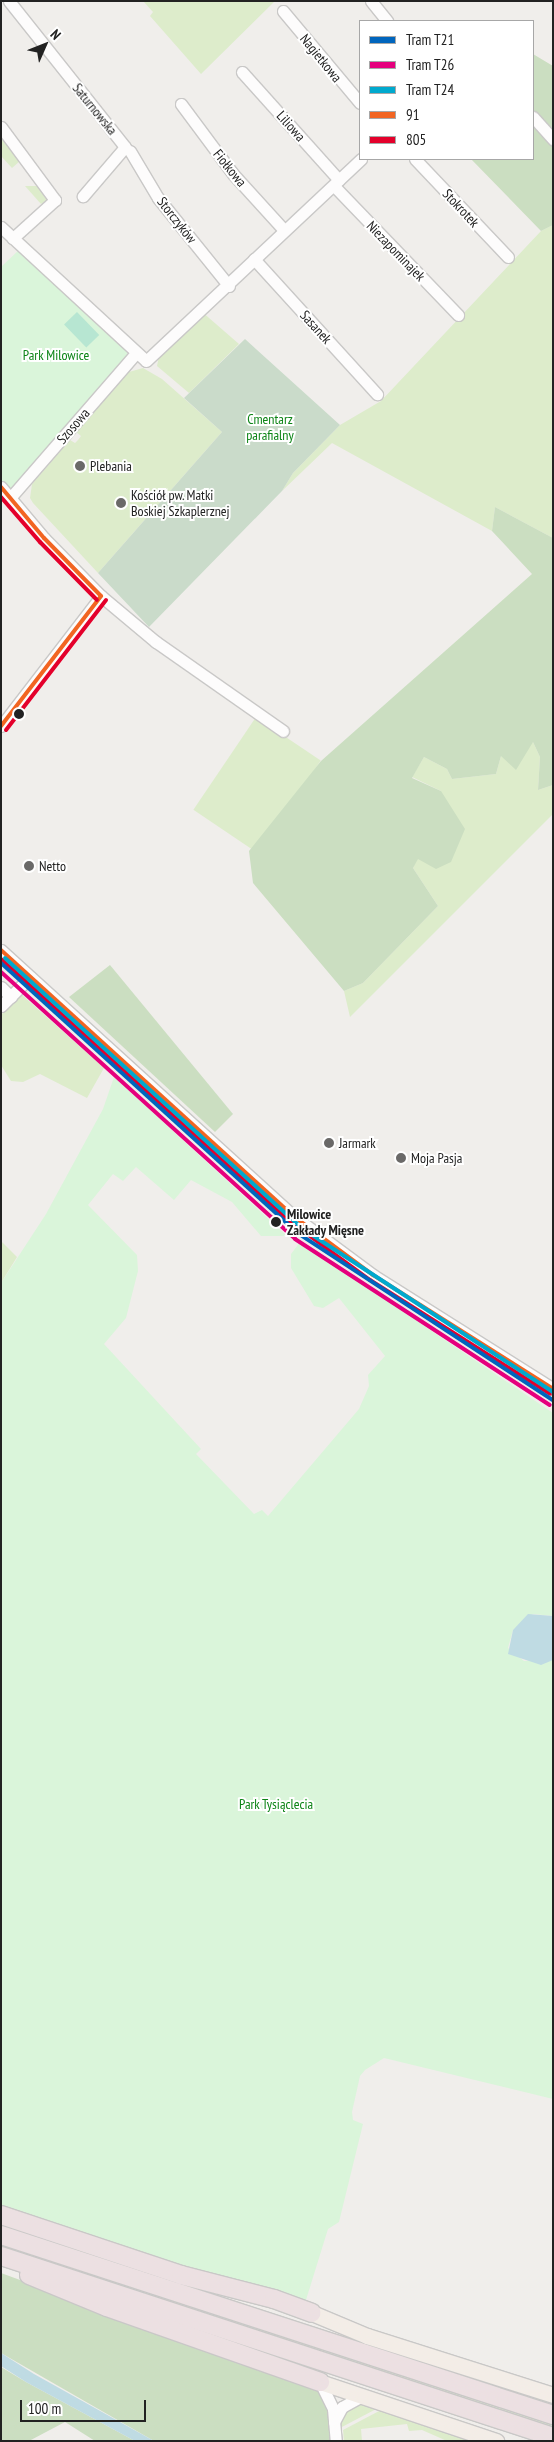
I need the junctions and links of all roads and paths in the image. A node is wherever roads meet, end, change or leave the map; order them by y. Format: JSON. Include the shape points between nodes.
{"nodes":[{"id":1,"x":9,"y":1,"type":"edge"},
{"id":2,"x":372,"y":1,"type":"edge"},
{"id":3,"x":283,"y":11,"type":"dead end"},
{"id":4,"x":386,"y":20,"type":"edge"},
{"id":5,"x":242,"y":72,"type":"dead end"},
{"id":6,"x":359,"y":102,"type":"edge"},
{"id":7,"x":181,"y":104,"type":"dead end"},
{"id":8,"x":534,"y":118,"type":"edge"},
{"id":9,"x":1,"y":127,"type":"edge"},
{"id":10,"x":553,"y":139,"type":"edge"},
{"id":11,"x":127,"y":149,"type":"junction"},
{"id":12,"x":360,"y":160,"type":"edge"},
{"id":13,"x":416,"y":160,"type":"edge"},
{"id":14,"x":337,"y":183,"type":"junction"},
{"id":15,"x":83,"y":196,"type":"dead end"},
{"id":16,"x":1,"y":227,"type":"edge"},
{"id":17,"x":283,"y":229,"type":"junction"},
{"id":18,"x":13,"y":238,"type":"junction"},
{"id":19,"x":508,"y":257,"type":"dead end"},
{"id":20,"x":254,"y":259,"type":"junction"},
{"id":21,"x":229,"y":286,"type":"junction"},
{"id":22,"x":458,"y":316,"type":"dead end"},
{"id":23,"x":136,"y":353,"type":"junction"},
{"id":24,"x":377,"y":394,"type":"dead end"},
{"id":25,"x":1,"y":487,"type":"edge"},
{"id":26,"x":10,"y":498,"type":"junction"},
{"id":27,"x":101,"y":596,"type":"junction"},
{"id":28,"x":1,"y":726,"type":"edge"},
{"id":29,"x":283,"y":731,"type":"dead end"},
{"id":30,"x":1,"y":950,"type":"edge"},
{"id":31,"x":30,"y":976,"type":"junction"},
{"id":32,"x":1,"y":987,"type":"edge"},
{"id":33,"x":11,"y":997,"type":"junction"},
{"id":34,"x":1,"y":1006,"type":"edge"},
{"id":35,"x":553,"y":1389,"type":"edge"},
{"id":36,"x":1,"y":2215,"type":"edge"},
{"id":37,"x":1,"y":2234,"type":"edge"},
{"id":38,"x":1,"y":2256,"type":"edge"},
{"id":39,"x":1,"y":2262,"type":"edge"},
{"id":40,"x":312,"y":2313,"type":"joint"},
{"id":41,"x":320,"y":2382,"type":"junction"},
{"id":42,"x":553,"y":2395,"type":"edge"},
{"id":43,"x":362,"y":2396,"type":"junction"},
{"id":44,"x":553,"y":2415,"type":"edge"},
{"id":45,"x":334,"y":2422,"type":"junction"},
{"id":46,"x":553,"y":2437,"type":"edge"},
{"id":47,"x":336,"y":2441,"type":"edge"},
{"id":48,"x":496,"y":2441,"type":"edge"}],
"edges":[{"from":1,"to":11,"type":"street","name":"Saturnowska"},
{"from":2,"to":4,"type":"street"},
{"from":3,"to":6,"type":"street","name":"Nagietkowa"},
{"from":5,"to":14,"type":"street","name":"Liliowa"},
{"from":7,"to":17,"type":"street","name":"Fiołkowa","via":[[233,174]]},
{"from":8,"to":10,"type":"street"},
{"from":9,"to":18,"type":"street","via":[[55,200]]},
{"from":11,"to":15,"type":"street"},
{"from":11,"to":21,"type":"street","name":"Storczyków","via":[[158,198]]},
{"from":12,"to":14,"type":"street"},
{"from":13,"to":19,"type":"street","name":"Stokrotek"},
{"from":14,"to":17,"type":"street"},
{"from":14,"to":22,"type":"street","name":"Niezapominajek"},
{"from":16,"to":18,"type":"street"},
{"from":17,"to":20,"type":"street"},
{"from":18,"to":23,"type":"street"},
{"from":20,"to":21,"type":"street"},
{"from":20,"to":24,"type":"street","name":"Sasanek"},
{"from":21,"to":23,"type":"street","via":[[146,361]]},
{"from":23,"to":26,"type":"street","name":"Szosowa"},
{"from":25,"to":26,"type":"street"},
{"from":26,"to":27,"type":"street"},
{"from":27,"to":28,"type":"street"},
{"from":27,"to":29,"type":"street","via":[[156,642]]},
{"from":30,"to":31,"type":"street"},
{"from":31,"to":33,"type":"street"},
{"from":31,"to":35,"type":"street","via":[[298,1220],[373,1274]]},
{"from":32,"to":33,"type":"street"},
{"from":33,"to":34,"type":"street"},
{"from":36,"to":40,"type":"highway","via":[[153,2266]]},
{"from":37,"to":44,"type":"highway"},
{"from":38,"to":46,"type":"highway"},
{"from":39,"to":41,"type":"highway","via":[[106,2307]]},
{"from":40,"to":42,"type":"main road","via":[[368,2336]]},
{"from":41,"to":43,"type":"main road"},
{"from":41,"to":45,"type":"street","via":[[327,2393]]},
{"from":43,"to":45,"type":"street","via":[[342,2407]]},
{"from":43,"to":48,"type":"main road"},
{"from":45,"to":47,"type":"street"}]}
